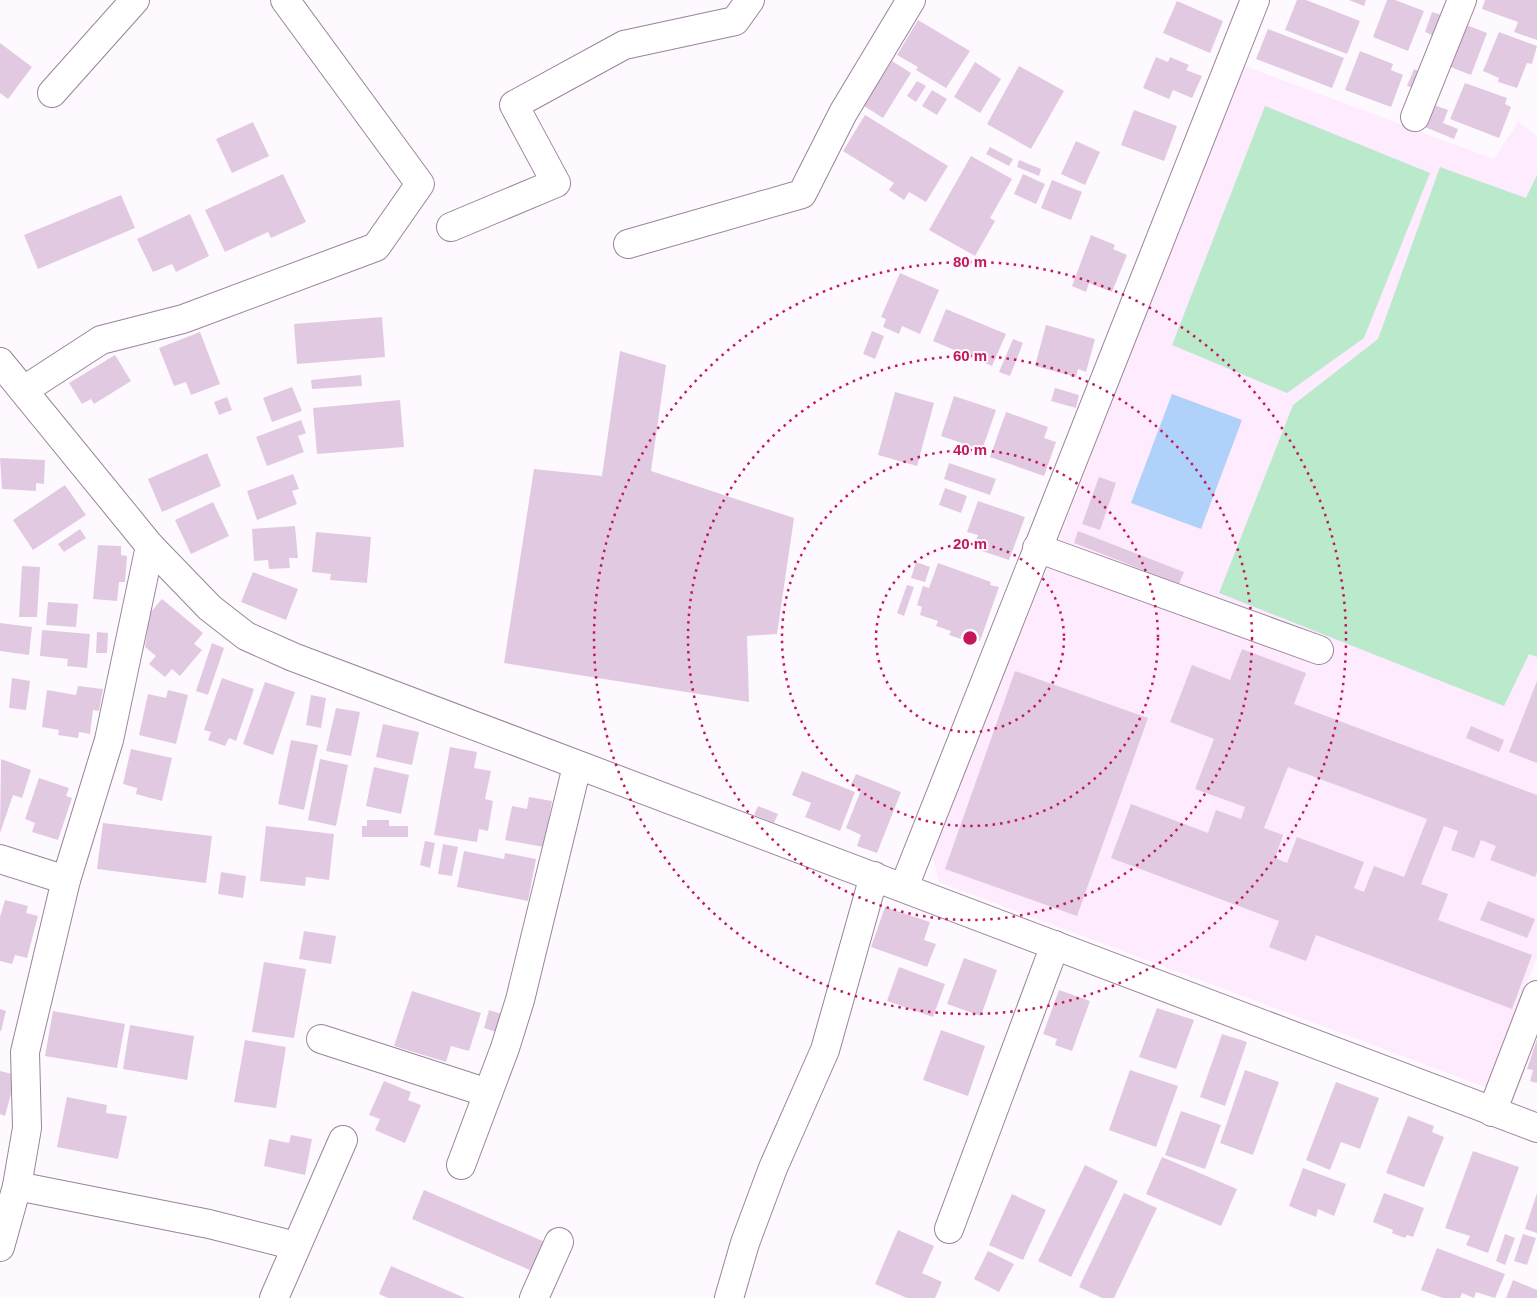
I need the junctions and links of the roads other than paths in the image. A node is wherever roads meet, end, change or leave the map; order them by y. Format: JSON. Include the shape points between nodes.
{"nodes":[{"id":1,"x":135,"y":0,"type":"edge"},
{"id":2,"x":285,"y":0,"type":"edge"},
{"id":3,"x":750,"y":0,"type":"edge"},
{"id":4,"x":911,"y":0,"type":"edge"},
{"id":5,"x":1255,"y":0,"type":"edge"},
{"id":6,"x":1462,"y":0,"type":"edge"},
{"id":7,"x":52,"y":93,"type":"dead end"},
{"id":8,"x":1414,"y":117,"type":"dead end"},
{"id":9,"x":451,"y":227,"type":"dead end"},
{"id":10,"x":628,"y":244,"type":"dead end"},
{"id":11,"x":0,"y":362,"type":"edge"},
{"id":12,"x":24,"y":390,"type":"junction"},
{"id":13,"x":150,"y":546,"type":"junction"},
{"id":14,"x":1037,"y":548,"type":"junction"},
{"id":15,"x":1319,"y":650,"type":"dead end"},
{"id":16,"x":577,"y":766,"type":"junction"},
{"id":17,"x":0,"y":859,"type":"edge"},
{"id":18,"x":874,"y":876,"type":"junction"},
{"id":19,"x":66,"y":880,"type":"junction"},
{"id":20,"x":904,"y":887,"type":"junction"},
{"id":21,"x":1055,"y":945,"type":"junction"},
{"id":22,"x":1537,"y":995,"type":"edge"},
{"id":23,"x":321,"y":1039,"type":"dead end"},
{"id":24,"x":488,"y":1093,"type":"junction"},
{"id":25,"x":1492,"y":1112,"type":"junction"},
{"id":26,"x":1537,"y":1128,"type":"edge"},
{"id":27,"x":343,"y":1140,"type":"dead end"},
{"id":28,"x":461,"y":1165,"type":"dead end"},
{"id":29,"x":17,"y":1186,"type":"junction"},
{"id":30,"x":949,"y":1229,"type":"dead end"},
{"id":31,"x":559,"y":1242,"type":"dead end"},
{"id":32,"x":296,"y":1246,"type":"junction"},
{"id":33,"x":0,"y":1247,"type":"edge"},
{"id":34,"x":274,"y":1298,"type":"edge"},
{"id":35,"x":534,"y":1298,"type":"edge"},
{"id":36,"x":729,"y":1298,"type":"edge"}],
"edges":[{"from":1,"to":7,"type":"street"},
{"from":2,"to":12,"type":"street","via":[[420,184],[376,247],[183,319],[101,340]]},
{"from":3,"to":9,"type":"street","via":[[735,21],[624,45],[514,105],[556,183]]},
{"from":4,"to":10,"type":"street","via":[[843,113],[802,194]]},
{"from":5,"to":14,"type":"street"},
{"from":6,"to":8,"type":"street"},
{"from":11,"to":12,"type":"street"},
{"from":12,"to":13,"type":"street"},
{"from":13,"to":16,"type":"street","via":[[210,608],[246,636],[293,658]]},
{"from":13,"to":19,"type":"street","via":[[109,740]]},
{"from":14,"to":15,"type":"street"},
{"from":14,"to":20,"type":"street"},
{"from":16,"to":18,"type":"street"},
{"from":16,"to":24,"type":"street","via":[[520,1000]]},
{"from":17,"to":19,"type":"street"},
{"from":18,"to":20,"type":"street"},
{"from":18,"to":36,"type":"street","via":[[825,1050],[770,1177]]},
{"from":19,"to":29,"type":"street","via":[[25,1052],[27,1128]]},
{"from":20,"to":21,"type":"street"},
{"from":21,"to":25,"type":"street"},
{"from":21,"to":30,"type":"street"},
{"from":22,"to":25,"type":"street"},
{"from":23,"to":24,"type":"street"},
{"from":24,"to":28,"type":"street"},
{"from":25,"to":26,"type":"street"},
{"from":27,"to":32,"type":"street"},
{"from":29,"to":32,"type":"street","via":[[210,1224]]},
{"from":29,"to":33,"type":"street"},
{"from":31,"to":35,"type":"street"},
{"from":32,"to":34,"type":"street"}]}
